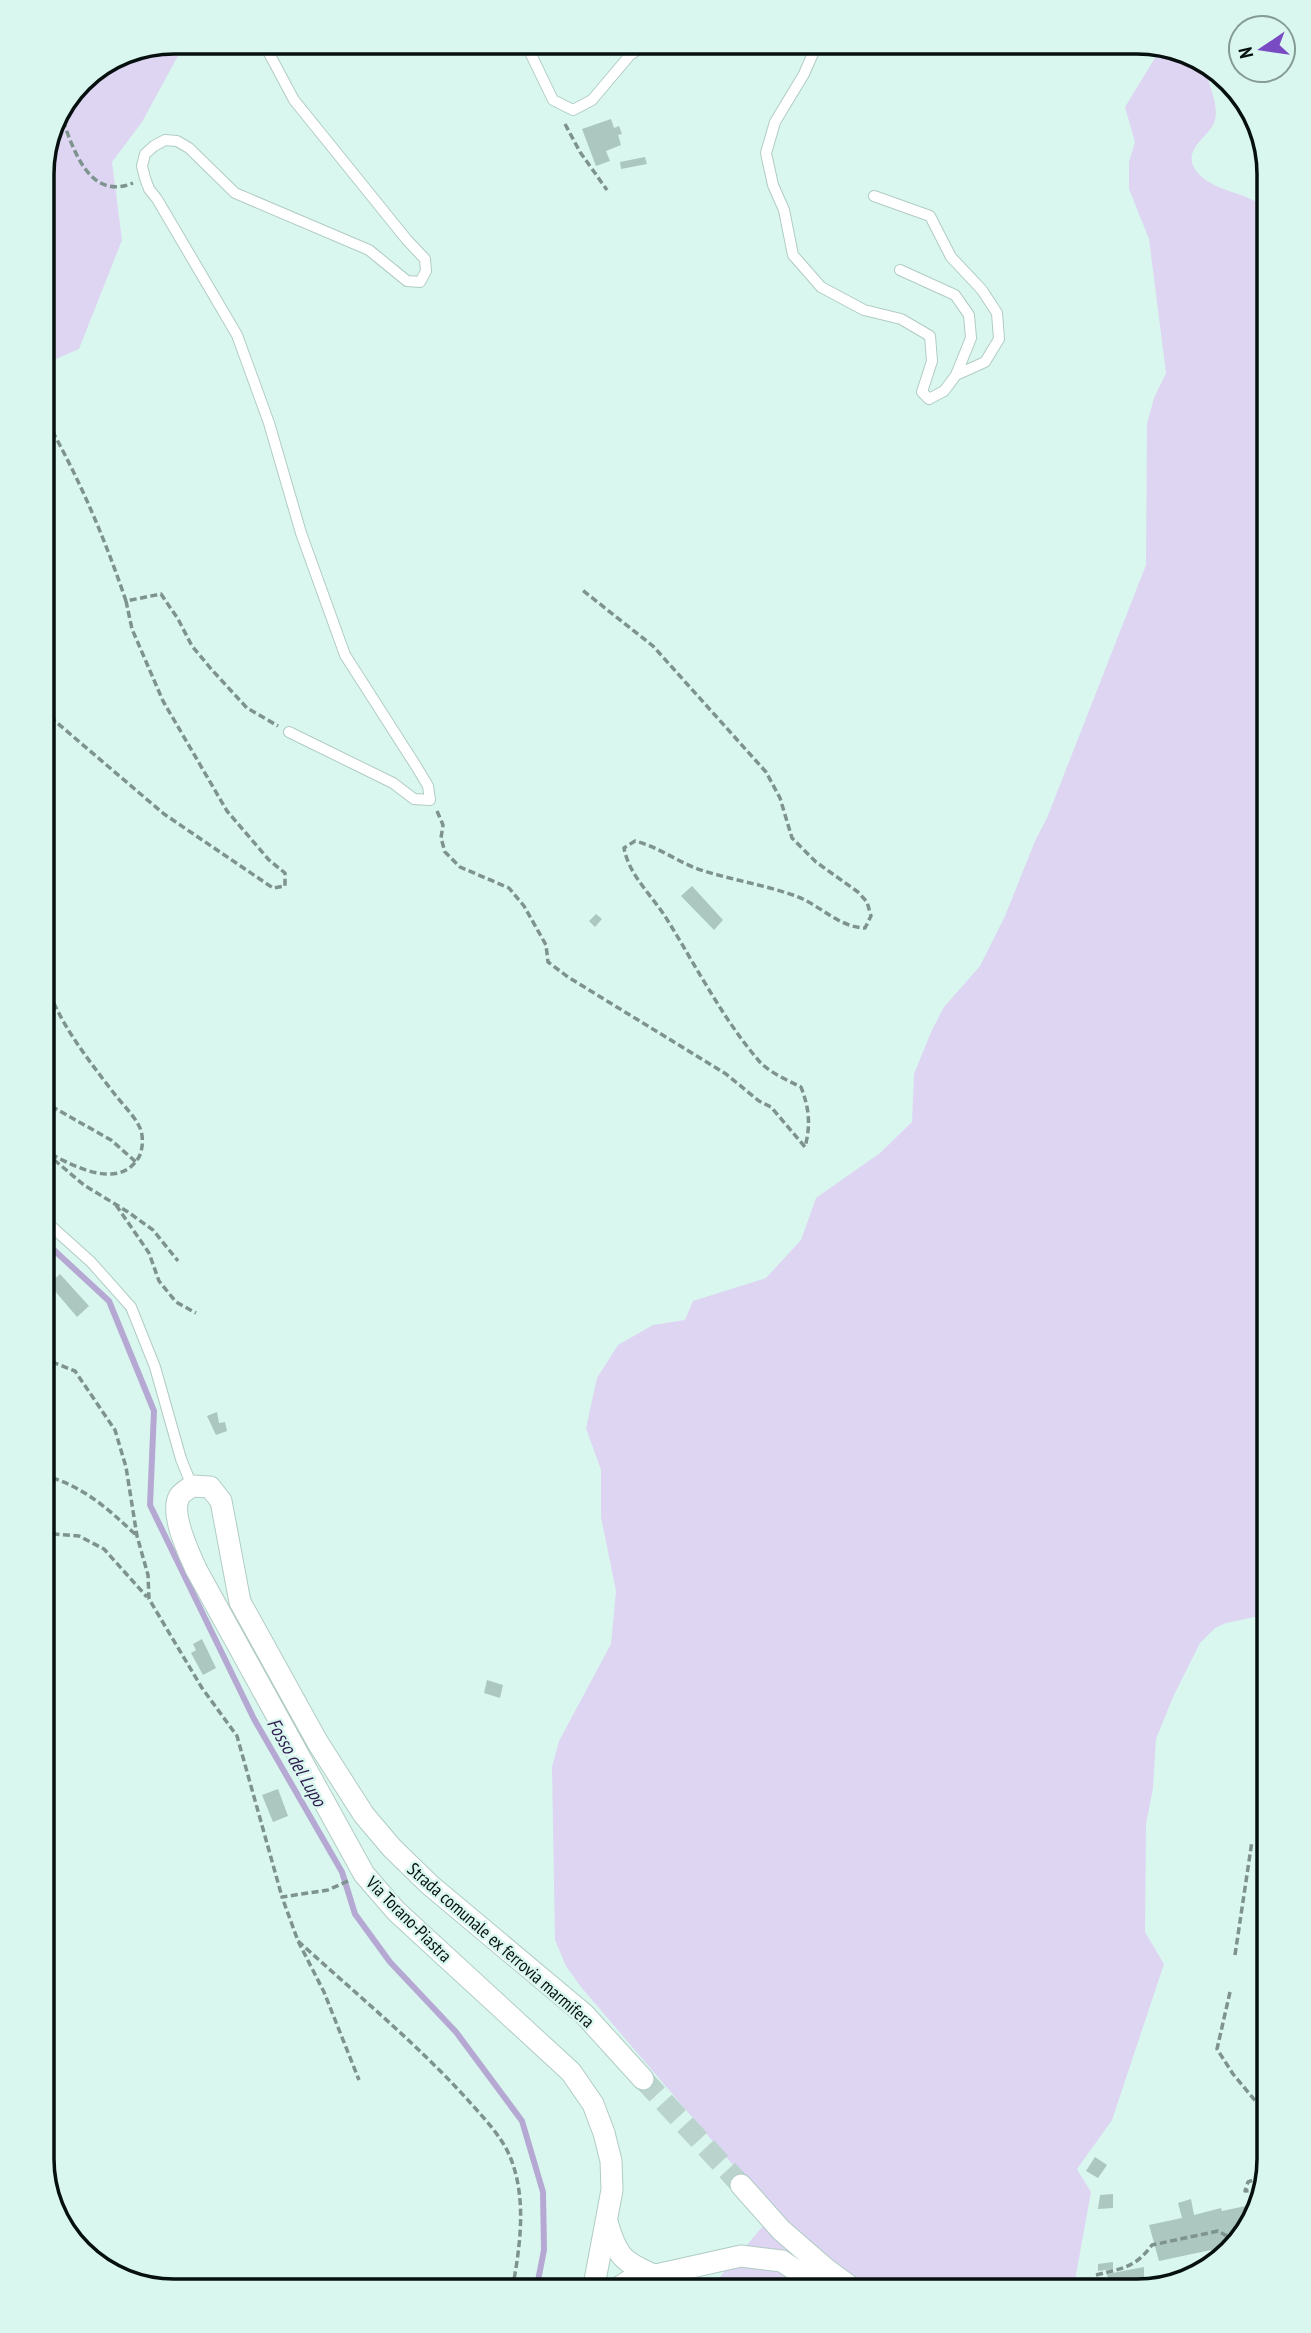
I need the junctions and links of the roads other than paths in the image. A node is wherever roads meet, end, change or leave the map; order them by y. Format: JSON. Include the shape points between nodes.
{"nodes":[{"id":1,"x":269,"y":54,"type":"edge"},
{"id":2,"x":531,"y":54,"type":"edge"},
{"id":3,"x":631,"y":54,"type":"edge"},
{"id":4,"x":812,"y":55,"type":"edge"},
{"id":5,"x":874,"y":195,"type":"dead end"},
{"id":6,"x":900,"y":270,"type":"dead end"},
{"id":7,"x":956,"y":375,"type":"junction"},
{"id":8,"x":289,"y":733,"type":"road end"},
{"id":9,"x":54,"y":1229,"type":"edge"},
{"id":10,"x":192,"y":1486,"type":"junction"},
{"id":11,"x":643,"y":2079,"type":"tunnel mouth"},
{"id":12,"x":741,"y":2185,"type":"tunnel mouth"},
{"id":13,"x":606,"y":2217,"type":"junction"},
{"id":14,"x":656,"y":2276,"type":"junction"},
{"id":15,"x":595,"y":2278,"type":"edge"},
{"id":16,"x":643,"y":2278,"type":"edge"},
{"id":17,"x":808,"y":2279,"type":"edge"},
{"id":18,"x":839,"y":2279,"type":"edge"}],
"edges":[{"from":1,"to":8,"type":"lane","via":[[294,100],[425,259],[426,271],[420,282],[407,281],[369,250],[234,194],[177,141],[165,140],[154,146],[142,166],[149,189],[237,335],[345,656],[428,786],[430,800],[414,799],[393,783]]},
{"from":2,"to":3,"type":"lane","via":[[553,100],[573,110],[592,100]]},
{"from":4,"to":7,"type":"lane","via":[[775,122],[766,153],[793,255],[821,287],[864,310],[901,319],[930,336],[932,361],[922,392],[929,399],[944,391]]},
{"from":5,"to":7,"type":"lane","via":[[930,216],[951,257],[997,313],[999,339],[985,362]]},
{"from":6,"to":7,"type":"lane","via":[[954,295],[969,315],[971,338]]},
{"from":9,"to":10,"type":"lane","via":[[131,1307]]},
{"from":10,"to":11,"type":"street","name":"Strada comunale ex ferrovia marmifera","via":[[210,1487],[221,1501],[240,1602],[318,1743],[364,1815],[430,1885],[584,2014]]},
{"from":10,"to":13,"type":"street","name":"Via Torano-Piastra","via":[[179,1496],[177,1509],[196,1569],[363,1874],[396,1911],[571,2072],[593,2104],[611,2161],[612,2190]]},
{"from":12,"to":18,"type":"street","via":[[781,2230]]},
{"from":13,"to":14,"type":"street","name":"Via Torano-Piastra","via":[[614,2247],[631,2266]]},
{"from":13,"to":15,"type":"street","name":"Via Torano-Piastra"},
{"from":14,"to":16,"type":"street"},
{"from":14,"to":17,"type":"street","via":[[741,2256],[782,2260]]}]}
